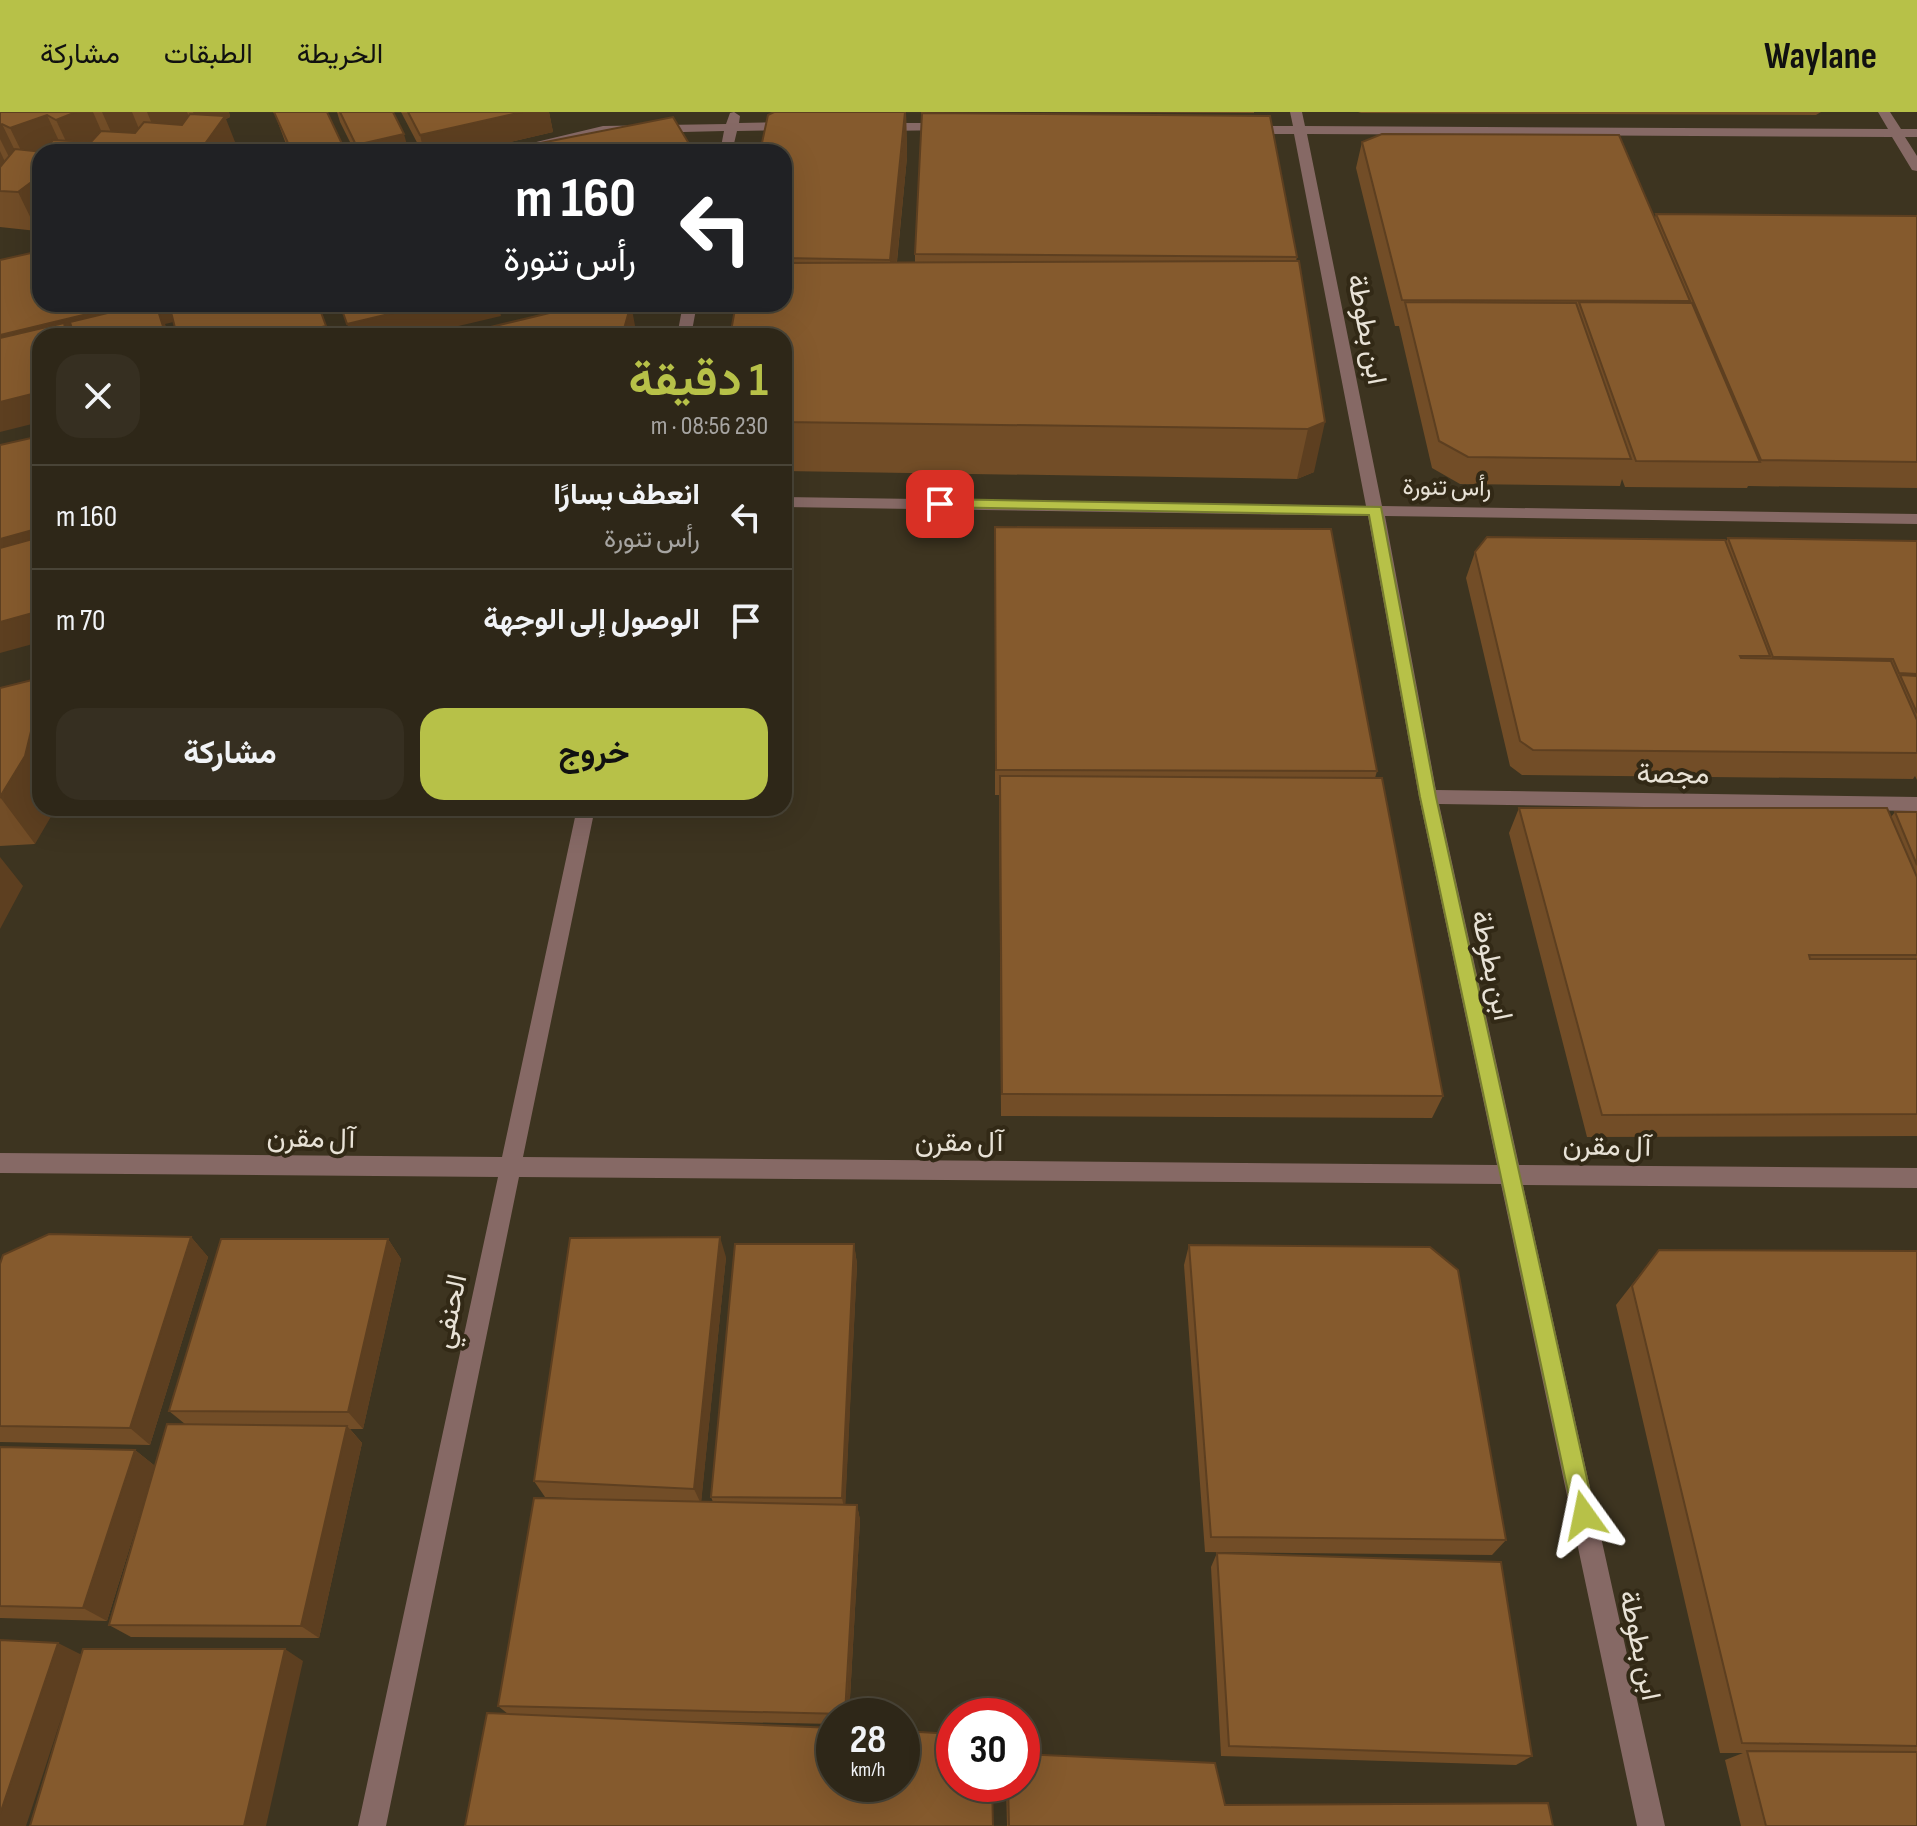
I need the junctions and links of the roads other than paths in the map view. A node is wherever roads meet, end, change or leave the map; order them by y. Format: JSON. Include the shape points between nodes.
{"nodes":[{"id":1,"x":1884,"y":112,"type":"edge"},
{"id":2,"x":734,"y":119,"type":"edge"},
{"id":3,"x":1298,"y":121,"type":"edge"},
{"id":4,"x":814,"y":126,"type":"edge"},
{"id":5,"x":861,"y":127,"type":"edge"},
{"id":6,"x":970,"y":128,"type":"edge"},
{"id":7,"x":1235,"y":130,"type":"edge"},
{"id":8,"x":1897,"y":133,"type":"junction"},
{"id":9,"x":1917,"y":133,"type":"edge"},
{"id":10,"x":530,"y":144,"type":"edge"},
{"id":11,"x":728,"y":144,"type":"edge"},
{"id":12,"x":1917,"y":167,"type":"edge"},
{"id":13,"x":617,"y":312,"type":"edge"},
{"id":14,"x":592,"y":318,"type":"edge"},
{"id":15,"x":792,"y":502,"type":"edge"},
{"id":16,"x":1375,"y":510,"type":"junction"},
{"id":17,"x":1917,"y":519,"type":"edge"},
{"id":18,"x":1428,"y":797,"type":"junction"},
{"id":19,"x":1917,"y":804,"type":"edge"},
{"id":20,"x":584,"y":816,"type":"edge"},
{"id":21,"x":0,"y":1164,"type":"edge"},
{"id":22,"x":510,"y":1169,"type":"junction"},
{"id":23,"x":1510,"y":1173,"type":"junction"},
{"id":24,"x":1917,"y":1178,"type":"edge"},
{"id":25,"x":372,"y":1826,"type":"edge"},
{"id":26,"x":1651,"y":1826,"type":"edge"}],
"edges":[{"from":1,"to":8,"type":"street"},
{"from":2,"to":4,"type":"street"},
{"from":2,"to":10,"type":"street","via":[[600,125]]},
{"from":2,"to":11,"type":"street"},
{"from":3,"to":7,"type":"street"},
{"from":3,"to":8,"type":"street"},
{"from":3,"to":16,"type":"street","name":"ابن بطوطة"},
{"from":5,"to":6,"type":"street"},
{"from":8,"to":9,"type":"street"},
{"from":8,"to":12,"type":"street"},
{"from":13,"to":14,"type":"street"},
{"from":15,"to":16,"type":"street","name":"رأس تنورة"},
{"from":16,"to":17,"type":"street","name":"رأس تنورة"},
{"from":16,"to":18,"type":"street","name":"ابن بطوطة"},
{"from":18,"to":19,"type":"street","name":"مجصة"},
{"from":18,"to":23,"type":"street","name":"ابن بطوطة"},
{"from":20,"to":22,"type":"street","name":"الحنفي"},
{"from":21,"to":22,"type":"street","name":"آل مقرن"},
{"from":22,"to":23,"type":"street","name":"آل مقرن"},
{"from":22,"to":25,"type":"street","name":"الحنفي"},
{"from":23,"to":24,"type":"street","name":"آل مقرن"},
{"from":23,"to":26,"type":"street","name":"ابن بطوطة"}]}
